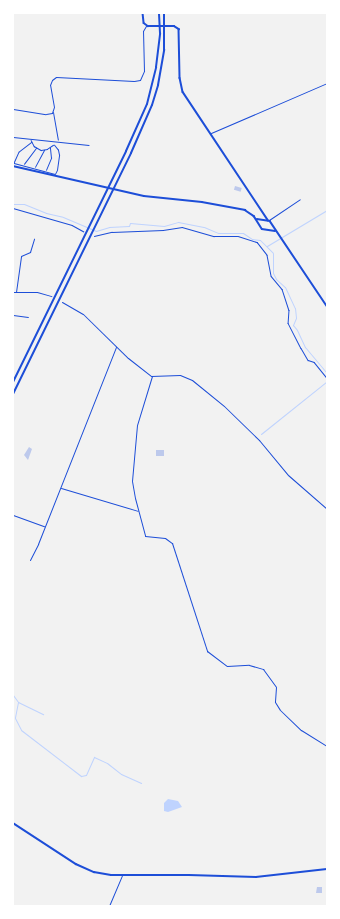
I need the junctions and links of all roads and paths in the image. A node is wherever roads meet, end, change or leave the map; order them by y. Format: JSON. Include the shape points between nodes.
{"nodes":[{"id":1,"x":143,"y":13,"type":"edge"},
{"id":2,"x":159,"y":13,"type":"edge"},
{"id":3,"x":164,"y":13,"type":"edge"},
{"id":4,"x":146,"y":25,"type":"junction"},
{"id":5,"x":327,"y":83,"type":"edge"},
{"id":6,"x":13,"y":109,"type":"edge"},
{"id":7,"x":52,"y":112,"type":"junction"},
{"id":8,"x":210,"y":133,"type":"junction"},
{"id":9,"x":13,"y":137,"type":"edge"},
{"id":10,"x":31,"y":139,"type":"junction"},
{"id":11,"x":55,"y":141,"type":"junction"},
{"id":12,"x":32,"y":142,"type":"junction"},
{"id":13,"x":58,"y":142,"type":"junction"},
{"id":14,"x":54,"y":145,"type":"junction"},
{"id":15,"x":88,"y":145,"type":"dead end"},
{"id":16,"x":36,"y":148,"type":"junction"},
{"id":17,"x":50,"y":148,"type":"junction"},
{"id":18,"x":44,"y":150,"type":"junction"},
{"id":19,"x":13,"y":164,"type":"edge"},
{"id":20,"x":23,"y":165,"type":"junction"},
{"id":21,"x":35,"y":168,"type":"junction"},
{"id":22,"x":46,"y":172,"type":"junction"},
{"id":23,"x":300,"y":200,"type":"dead end"},
{"id":24,"x":13,"y":208,"type":"edge"},
{"id":25,"x":265,"y":215,"type":"junction"},
{"id":26,"x":255,"y":218,"type":"junction"},
{"id":27,"x":273,"y":219,"type":"junction"},
{"id":28,"x":263,"y":220,"type":"junction"},
{"id":29,"x":268,"y":220,"type":"junction"},
{"id":30,"x":271,"y":224,"type":"junction"},
{"id":31,"x":260,"y":225,"type":"junction"},
{"id":32,"x":267,"y":230,"type":"junction"},
{"id":33,"x":275,"y":231,"type":"junction"},
{"id":34,"x":85,"y":232,"type":"dead end"},
{"id":35,"x":92,"y":235,"type":"dead end"},
{"id":36,"x":34,"y":239,"type":"dead end"},
{"id":37,"x":13,"y":292,"type":"edge"},
{"id":38,"x":16,"y":292,"type":"junction"},
{"id":39,"x":51,"y":296,"type":"dead end"},
{"id":40,"x":62,"y":302,"type":"dead end"},
{"id":41,"x":327,"y":306,"type":"edge"},
{"id":42,"x":13,"y":315,"type":"edge"},
{"id":43,"x":28,"y":317,"type":"dead end"},
{"id":44,"x":116,"y":346,"type":"junction"},
{"id":45,"x":152,"y":376,"type":"junction"},
{"id":46,"x":327,"y":378,"type":"edge"},
{"id":47,"x":13,"y":382,"type":"edge"},
{"id":48,"x":13,"y":394,"type":"edge"},
{"id":49,"x":60,"y":488,"type":"junction"},
{"id":50,"x":327,"y":509,"type":"edge"},
{"id":51,"x":138,"y":511,"type":"junction"},
{"id":52,"x":13,"y":515,"type":"edge"},
{"id":53,"x":45,"y":527,"type":"junction"},
{"id":54,"x":30,"y":560,"type":"dead end"},
{"id":55,"x":327,"y":746,"type":"edge"},
{"id":56,"x":13,"y":823,"type":"edge"},
{"id":57,"x":327,"y":869,"type":"edge"},
{"id":58,"x":122,"y":876,"type":"junction"},
{"id":59,"x":109,"y":906,"type":"edge"}],
"edges":[{"from":1,"to":4,"type":"main road","via":[[143,22]]},
{"from":2,"to":47,"type":"highway","via":[[158,49],[150,94],[114,177]]},
{"from":3,"to":48,"type":"highway","via":[[164,50],[158,85],[143,128]]},
{"from":4,"to":7,"type":"street","via":[[143,31],[144,71],[141,79],[134,81],[54,78],[50,85],[54,107]]},
{"from":4,"to":8,"type":"main road","via":[[174,26],[179,30],[182,90]]},
{"from":5,"to":8,"type":"street"},
{"from":6,"to":7,"type":"street","via":[[46,114]]},
{"from":7,"to":13,"type":"street"},
{"from":8,"to":25,"type":"main road"},
{"from":9,"to":10,"type":"street"},
{"from":10,"to":11,"type":"street"},
{"from":10,"to":12,"type":"lane"},
{"from":11,"to":13,"type":"street"},
{"from":11,"to":14,"type":"lane"},
{"from":12,"to":16,"type":"lane"},
{"from":12,"to":19,"type":"lane","via":[[19,152]]},
{"from":13,"to":15,"type":"street"},
{"from":14,"to":17,"type":"lane"},
{"from":14,"to":22,"type":"lane","via":[[58,152],[56,174]]},
{"from":16,"to":18,"type":"lane"},
{"from":16,"to":20,"type":"lane"},
{"from":17,"to":18,"type":"lane"},
{"from":17,"to":22,"type":"lane","via":[[51,158]]},
{"from":18,"to":21,"type":"lane"},
{"from":19,"to":20,"type":"lane"},
{"from":19,"to":26,"type":"main road","via":[[56,177],[144,196],[240,208]]},
{"from":20,"to":21,"type":"lane"},
{"from":21,"to":22,"type":"lane"},
{"from":23,"to":27,"type":"street"},
{"from":24,"to":34,"type":"path","via":[[72,225]]},
{"from":25,"to":28,"type":"main road"},
{"from":25,"to":29,"type":"main road"},
{"from":26,"to":28,"type":"main road"},
{"from":26,"to":31,"type":"main road"},
{"from":27,"to":29,"type":"street"},
{"from":27,"to":30,"type":"street"},
{"from":28,"to":29,"type":"main road"},
{"from":28,"to":31,"type":"main road"},
{"from":29,"to":30,"type":"main road"},
{"from":30,"to":32,"type":"main road"},
{"from":30,"to":33,"type":"main road"},
{"from":31,"to":32,"type":"main road","via":[[262,229]]},
{"from":32,"to":33,"type":"main road"},
{"from":33,"to":41,"type":"main road"},
{"from":35,"to":46,"type":"path","via":[[182,227],[217,237],[238,236],[260,244],[267,255],[271,276],[283,291],[290,310],[289,325],[307,358],[314,362]]},
{"from":36,"to":38,"type":"street","via":[[30,252],[20,256]]},
{"from":37,"to":38,"type":"street"},
{"from":38,"to":39,"type":"street","via":[[37,292]]},
{"from":40,"to":44,"type":"street","via":[[83,314]]},
{"from":42,"to":43,"type":"street"},
{"from":44,"to":45,"type":"street"},
{"from":44,"to":49,"type":"street"},
{"from":45,"to":50,"type":"street","via":[[176,374],[189,378],[224,406],[259,440],[288,475]]},
{"from":45,"to":51,"type":"street","via":[[136,427],[132,481]]},
{"from":49,"to":51,"type":"street"},
{"from":49,"to":53,"type":"street"},
{"from":51,"to":55,"type":"street","via":[[146,536],[167,538],[173,546],[207,651],[229,667],[249,665],[264,669],[276,687],[275,703],[283,714],[301,730]]},
{"from":52,"to":53,"type":"street"},
{"from":53,"to":54,"type":"street"},
{"from":56,"to":58,"type":"main road","via":[[76,864],[99,873]]},
{"from":57,"to":58,"type":"main road","via":[[256,877]]},
{"from":58,"to":59,"type":"street"}]}
